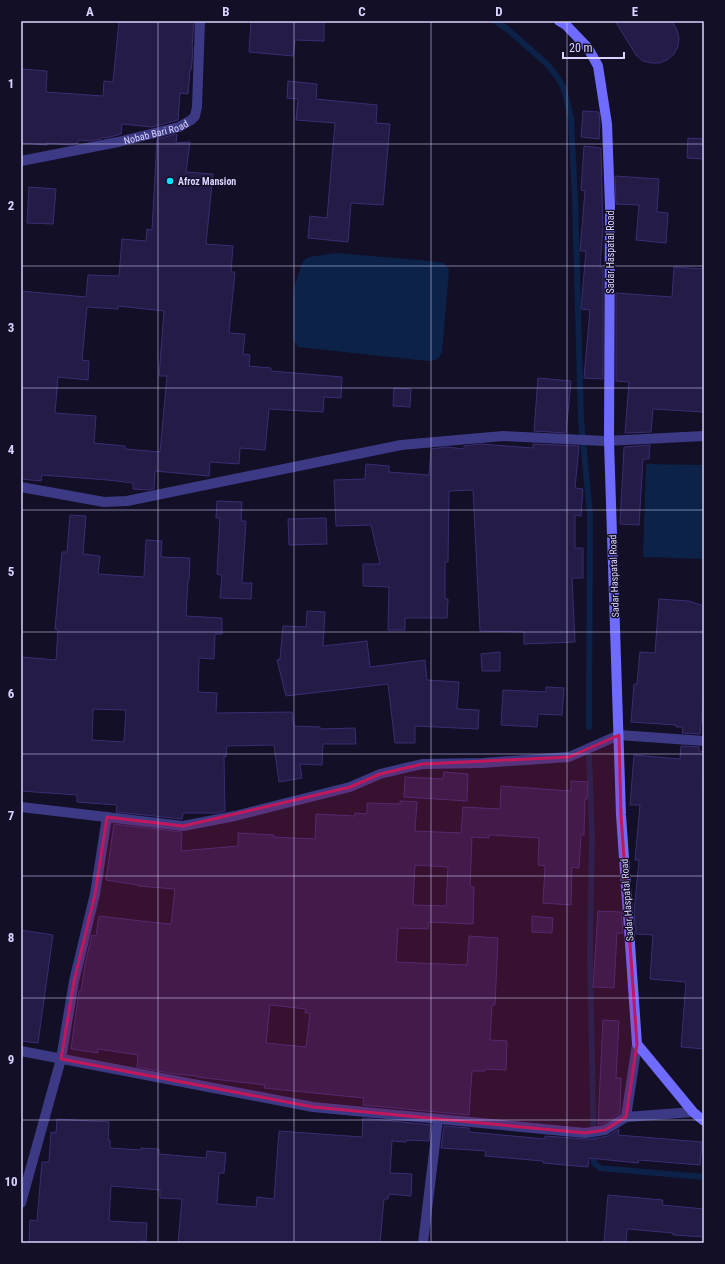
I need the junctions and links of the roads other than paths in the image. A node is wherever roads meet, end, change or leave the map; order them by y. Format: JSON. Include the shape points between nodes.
{"nodes":[{"id":1,"x":200,"y":21,"type":"edge"},
{"id":2,"x":559,"y":21,"type":"edge"},
{"id":3,"x":21,"y":161,"type":"edge"},
{"id":4,"x":704,"y":436,"type":"edge"},
{"id":5,"x":607,"y":441,"type":"junction"},
{"id":6,"x":21,"y":487,"type":"edge"},
{"id":7,"x":619,"y":735,"type":"junction"},
{"id":8,"x":704,"y":741,"type":"edge"},
{"id":9,"x":21,"y":807,"type":"edge"},
{"id":10,"x":107,"y":817,"type":"junction"},
{"id":11,"x":637,"y":1044,"type":"junction"},
{"id":12,"x":21,"y":1051,"type":"edge"},
{"id":13,"x":61,"y":1059,"type":"junction"},
{"id":14,"x":693,"y":1112,"type":"junction"},
{"id":15,"x":626,"y":1118,"type":"junction"},
{"id":16,"x":438,"y":1119,"type":"junction"},
{"id":17,"x":704,"y":1121,"type":"edge"},
{"id":18,"x":21,"y":1203,"type":"edge"},
{"id":19,"x":423,"y":1243,"type":"edge"}],
"edges":[{"from":1,"to":3,"type":"street","name":"Nobab Bari Road","via":[[197,107],[191,120],[179,127]]},
{"from":2,"to":5,"type":"street","name":"Sadar Haspatal Road","via":[[588,48],[598,66],[607,124],[610,206]]},
{"from":4,"to":5,"type":"street"},
{"from":5,"to":6,"type":"street","via":[[503,436],[401,445],[127,501],[104,502]]},
{"from":5,"to":7,"type":"street","name":"Sadar Haspatal Road"},
{"from":7,"to":8,"type":"street"},
{"from":7,"to":10,"type":"street","via":[[569,757],[422,764],[380,774],[350,787],[235,816],[183,826]]},
{"from":7,"to":11,"type":"street","name":"Sadar Haspatal Road","via":[[621,816]]},
{"from":9,"to":10,"type":"street"},
{"from":10,"to":13,"type":"street","via":[[95,894],[74,981]]},
{"from":11,"to":14,"type":"street"},
{"from":11,"to":15,"type":"street"},
{"from":12,"to":13,"type":"street"},
{"from":13,"to":16,"type":"street","via":[[313,1107]]},
{"from":13,"to":18,"type":"street"},
{"from":14,"to":15,"type":"street"},
{"from":14,"to":17,"type":"street"},
{"from":15,"to":16,"type":"street","via":[[605,1130],[585,1133]]},
{"from":16,"to":19,"type":"street"}]}
